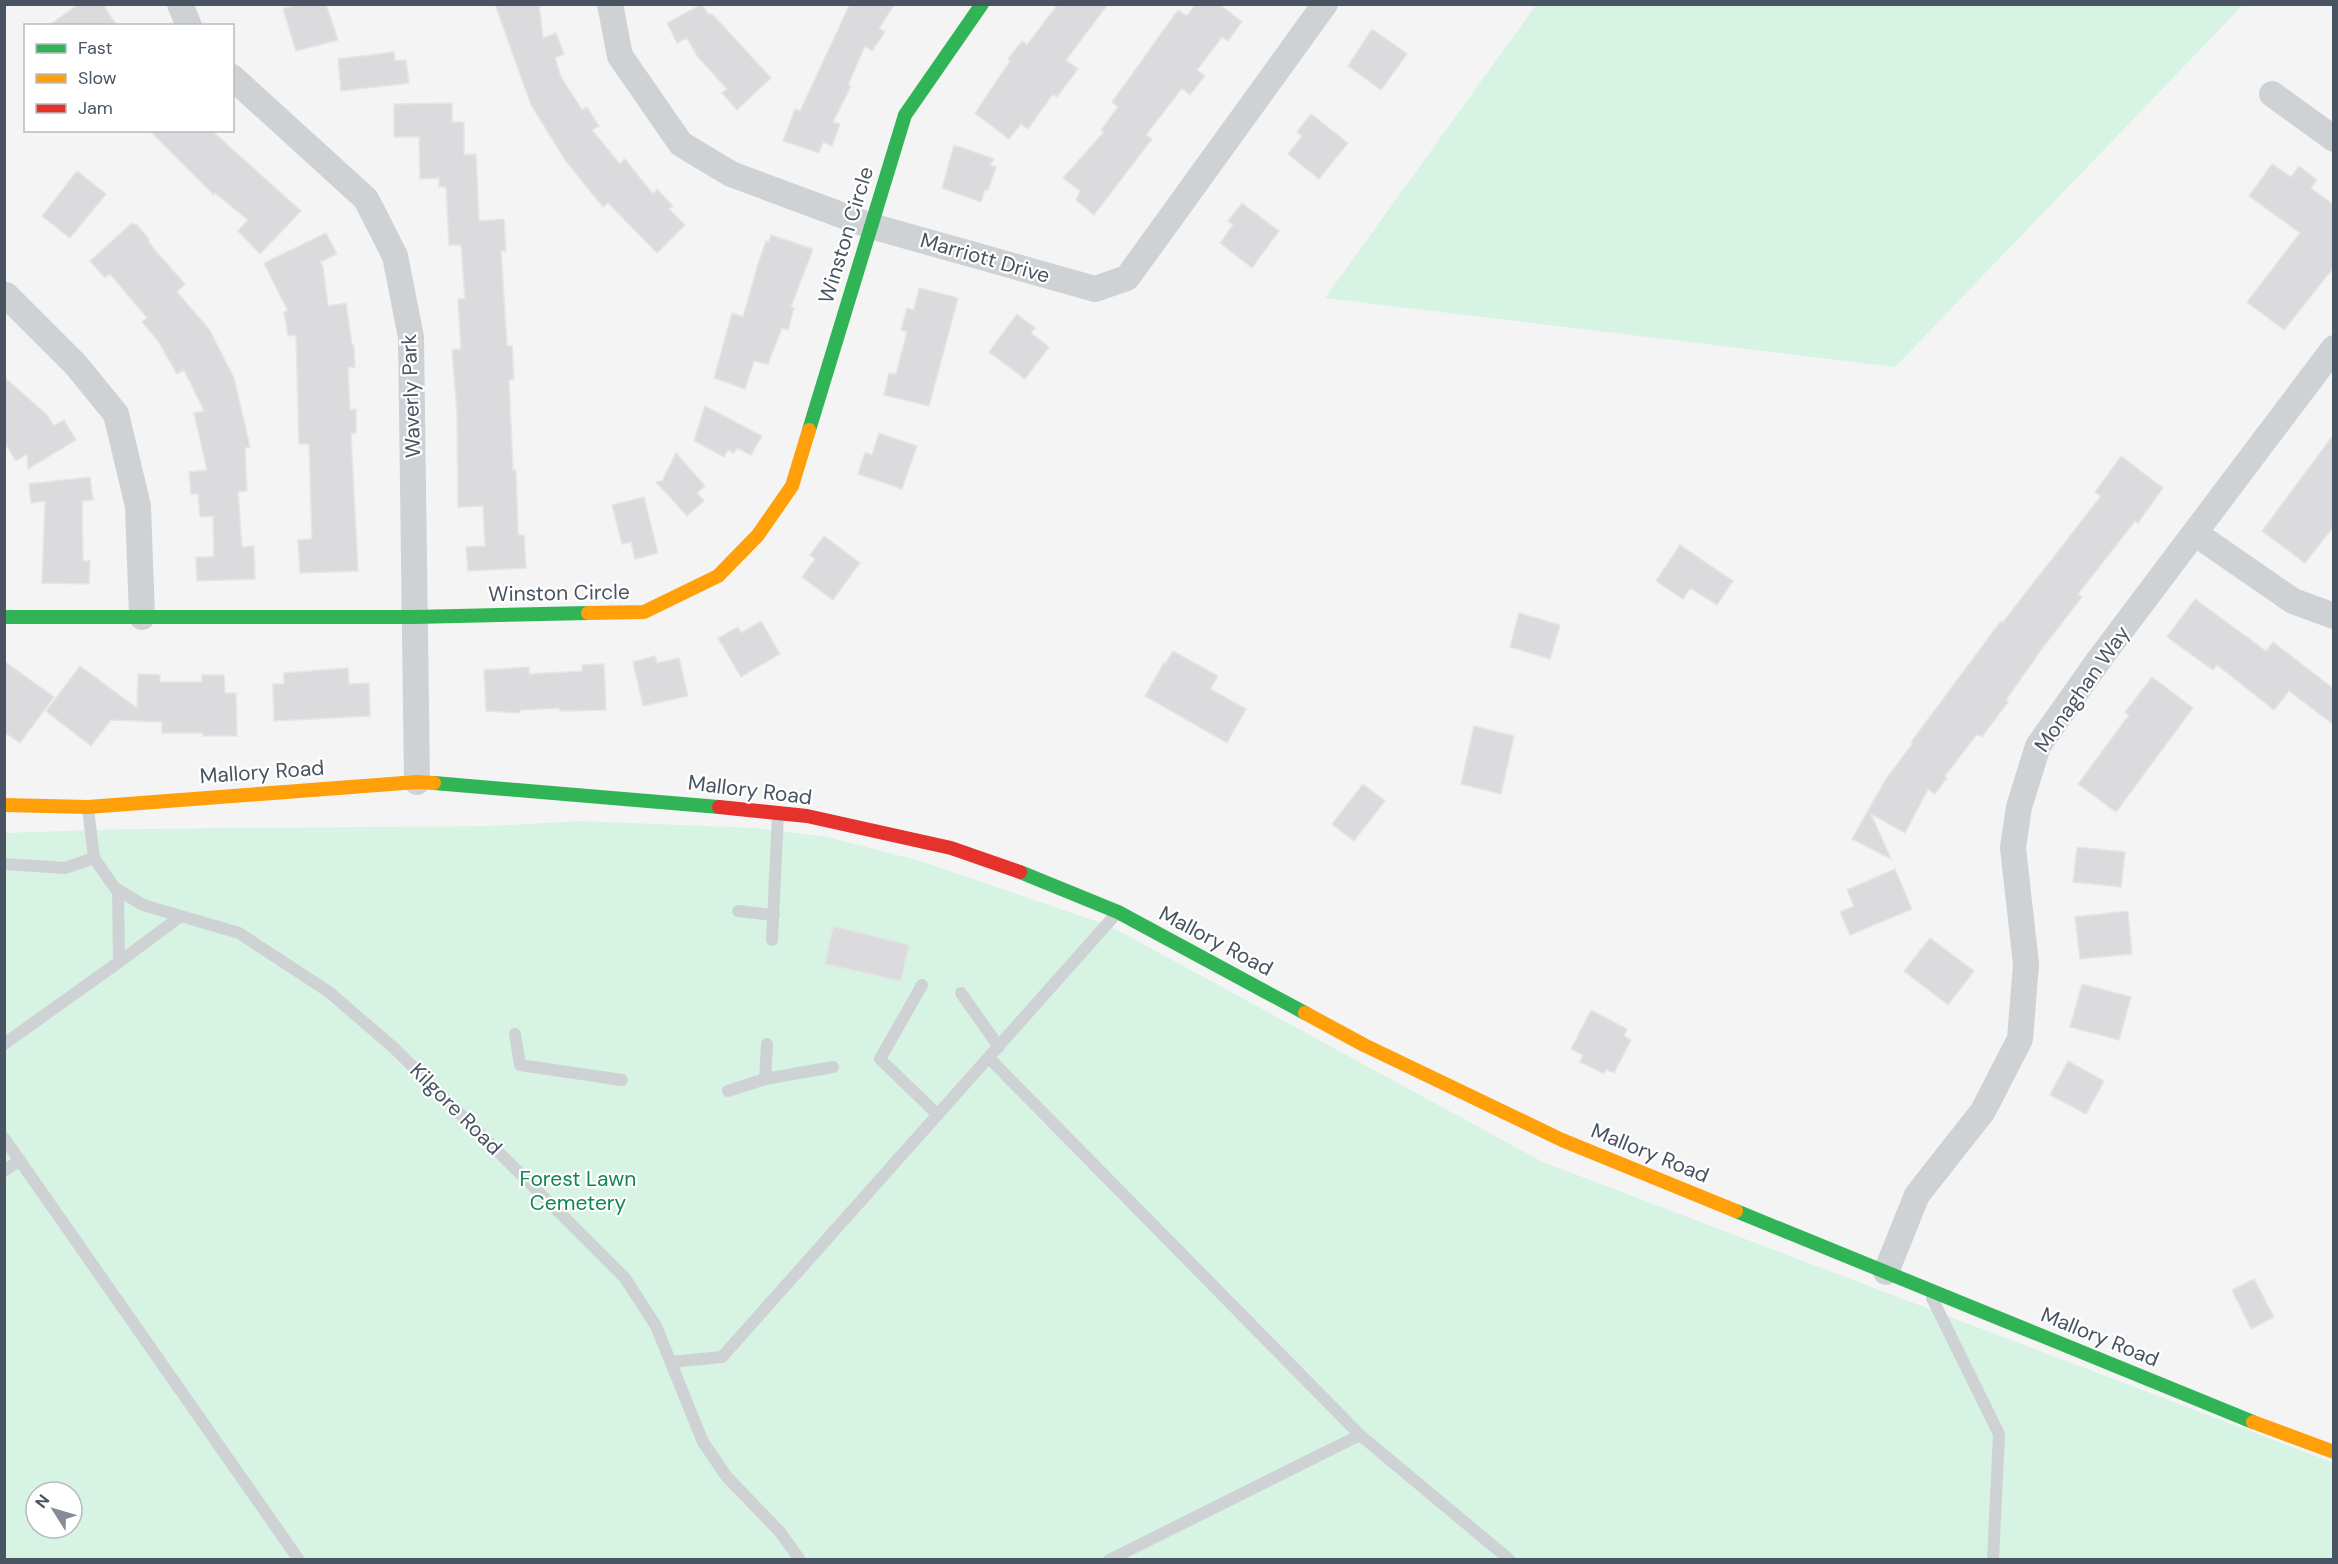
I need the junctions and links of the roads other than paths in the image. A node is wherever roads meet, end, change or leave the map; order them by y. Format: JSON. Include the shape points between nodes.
{"nodes":[{"id":1,"x":180,"y":4,"type":"edge"},
{"id":2,"x":610,"y":4,"type":"edge"},
{"id":3,"x":982,"y":4,"type":"edge"},
{"id":4,"x":1325,"y":4,"type":"edge"},
{"id":5,"x":188,"y":24,"type":"edge"},
{"id":6,"x":234,"y":79,"type":"edge"},
{"id":7,"x":2272,"y":94,"type":"dead end"},
{"id":8,"x":2334,"y":140,"type":"edge"},
{"id":9,"x":871,"y":226,"type":"junction"},
{"id":10,"x":6,"y":295,"type":"edge"},
{"id":11,"x":2334,"y":348,"type":"edge"},
{"id":12,"x":2196,"y":534,"type":"junction"},
{"id":13,"x":2334,"y":616,"type":"edge"},
{"id":14,"x":4,"y":617,"type":"edge"},
{"id":15,"x":142,"y":617,"type":"junction"},
{"id":16,"x":414,"y":617,"type":"junction"},
{"id":17,"x":417,"y":782,"type":"junction"},
{"id":18,"x":4,"y":805,"type":"edge"},
{"id":19,"x":88,"y":807,"type":"junction"},
{"id":20,"x":778,"y":813,"type":"junction"},
{"id":21,"x":94,"y":858,"type":"junction"},
{"id":22,"x":4,"y":864,"type":"edge"},
{"id":23,"x":118,"y":890,"type":"junction"},
{"id":24,"x":738,"y":911,"type":"dead end"},
{"id":25,"x":1118,"y":912,"type":"junction"},
{"id":26,"x":774,"y":915,"type":"junction"},
{"id":27,"x":181,"y":916,"type":"junction"},
{"id":28,"x":772,"y":940,"type":"dead end"},
{"id":29,"x":119,"y":962,"type":"junction"},
{"id":30,"x":922,"y":985,"type":"dead end"},
{"id":31,"x":962,"y":993,"type":"dead end"},
{"id":32,"x":515,"y":1034,"type":"dead end"},
{"id":33,"x":4,"y":1044,"type":"edge"},
{"id":34,"x":767,"y":1044,"type":"dead end"},
{"id":35,"x":999,"y":1047,"type":"junction"},
{"id":36,"x":989,"y":1058,"type":"junction"},
{"id":37,"x":833,"y":1067,"type":"dead end"},
{"id":38,"x":765,"y":1079,"type":"junction"},
{"id":39,"x":622,"y":1080,"type":"dead end"},
{"id":40,"x":728,"y":1091,"type":"dead end"},
{"id":41,"x":938,"y":1115,"type":"junction"},
{"id":42,"x":4,"y":1138,"type":"edge"},
{"id":43,"x":20,"y":1160,"type":"junction"},
{"id":44,"x":4,"y":1171,"type":"edge"},
{"id":45,"x":1886,"y":1272,"type":"junction"},
{"id":46,"x":1928,"y":1289,"type":"junction"},
{"id":47,"x":671,"y":1362,"type":"junction"},
{"id":48,"x":1360,"y":1435,"type":"junction"},
{"id":49,"x":2334,"y":1452,"type":"edge"},
{"id":50,"x":298,"y":1560,"type":"edge"},
{"id":51,"x":800,"y":1560,"type":"edge"},
{"id":52,"x":1108,"y":1560,"type":"edge"},
{"id":53,"x":1510,"y":1560,"type":"edge"},
{"id":54,"x":1993,"y":1560,"type":"edge"}],
"edges":[{"from":1,"to":5,"type":"street"},
{"from":2,"to":9,"type":"street","name":"Marriott Drive","via":[[620,56],[681,144],[731,174]]},
{"from":3,"to":9,"type":"street","name":"Winston Circle","via":[[905,115]]},
{"from":4,"to":9,"type":"street","name":"Marriott Drive","via":[[1127,278],[1095,289]]},
{"from":6,"to":16,"type":"street","name":"Waverly Park","via":[[366,199],[395,256],[411,337]]},
{"from":7,"to":8,"type":"street"},
{"from":9,"to":16,"type":"street","name":"Winston Circle","via":[[792,486],[758,535],[718,576],[644,612]]},
{"from":10,"to":15,"type":"street","via":[[76,365],[116,414],[138,506]]},
{"from":11,"to":12,"type":"street","name":"Monaghan Way"},
{"from":12,"to":13,"type":"street","via":[[2293,600]]},
{"from":12,"to":45,"type":"street","name":"Monaghan Way","via":[[2038,746],[2019,807],[2013,848],[2026,963],[2020,1039],[1983,1111],[1917,1195]]},
{"from":14,"to":15,"type":"street","name":"Winston Circle"},
{"from":15,"to":16,"type":"street","name":"Winston Circle"},
{"from":16,"to":17,"type":"street","name":"Waverly Park"},
{"from":17,"to":19,"type":"street","name":"Mallory Road"},
{"from":17,"to":20,"type":"street","name":"Mallory Road"},
{"from":18,"to":19,"type":"street","name":"Mallory Road"},
{"from":19,"to":21,"type":"lane"},
{"from":20,"to":25,"type":"street","name":"Mallory Road","via":[[951,849],[1041,879]]},
{"from":20,"to":26,"type":"lane"},
{"from":21,"to":22,"type":"lane","via":[[65,868]]},
{"from":21,"to":23,"type":"lane","name":"Kilgore Road"},
{"from":23,"to":27,"type":"lane","name":"Kilgore Road","via":[[143,905]]},
{"from":23,"to":29,"type":"lane"},
{"from":24,"to":26,"type":"lane"},
{"from":25,"to":35,"type":"lane"},
{"from":25,"to":45,"type":"street","name":"Mallory Road","via":[[1364,1045],[1563,1140]]},
{"from":26,"to":28,"type":"lane"},
{"from":27,"to":29,"type":"lane"},
{"from":27,"to":47,"type":"lane","name":"Kilgore Road","via":[[239,933],[329,992],[394,1048],[625,1278],[656,1326]]},
{"from":29,"to":33,"type":"lane"},
{"from":30,"to":41,"type":"lane","via":[[880,1059]]},
{"from":31,"to":35,"type":"lane"},
{"from":32,"to":39,"type":"lane","via":[[520,1065]]},
{"from":34,"to":38,"type":"lane"},
{"from":35,"to":36,"type":"lane"},
{"from":36,"to":41,"type":"lane"},
{"from":36,"to":48,"type":"lane"},
{"from":37,"to":38,"type":"lane"},
{"from":38,"to":40,"type":"lane"},
{"from":41,"to":47,"type":"lane","via":[[722,1357]]},
{"from":42,"to":43,"type":"lane"},
{"from":43,"to":44,"type":"lane"},
{"from":43,"to":50,"type":"lane"},
{"from":45,"to":46,"type":"street","name":"Mallory Road"},
{"from":46,"to":49,"type":"street","name":"Mallory Road"},
{"from":46,"to":54,"type":"lane","via":[[1999,1434]]},
{"from":47,"to":51,"type":"lane","name":"Kilgore Road","via":[[703,1442],[727,1477],[780,1532]]},
{"from":48,"to":52,"type":"lane"},
{"from":48,"to":53,"type":"lane"}]}
